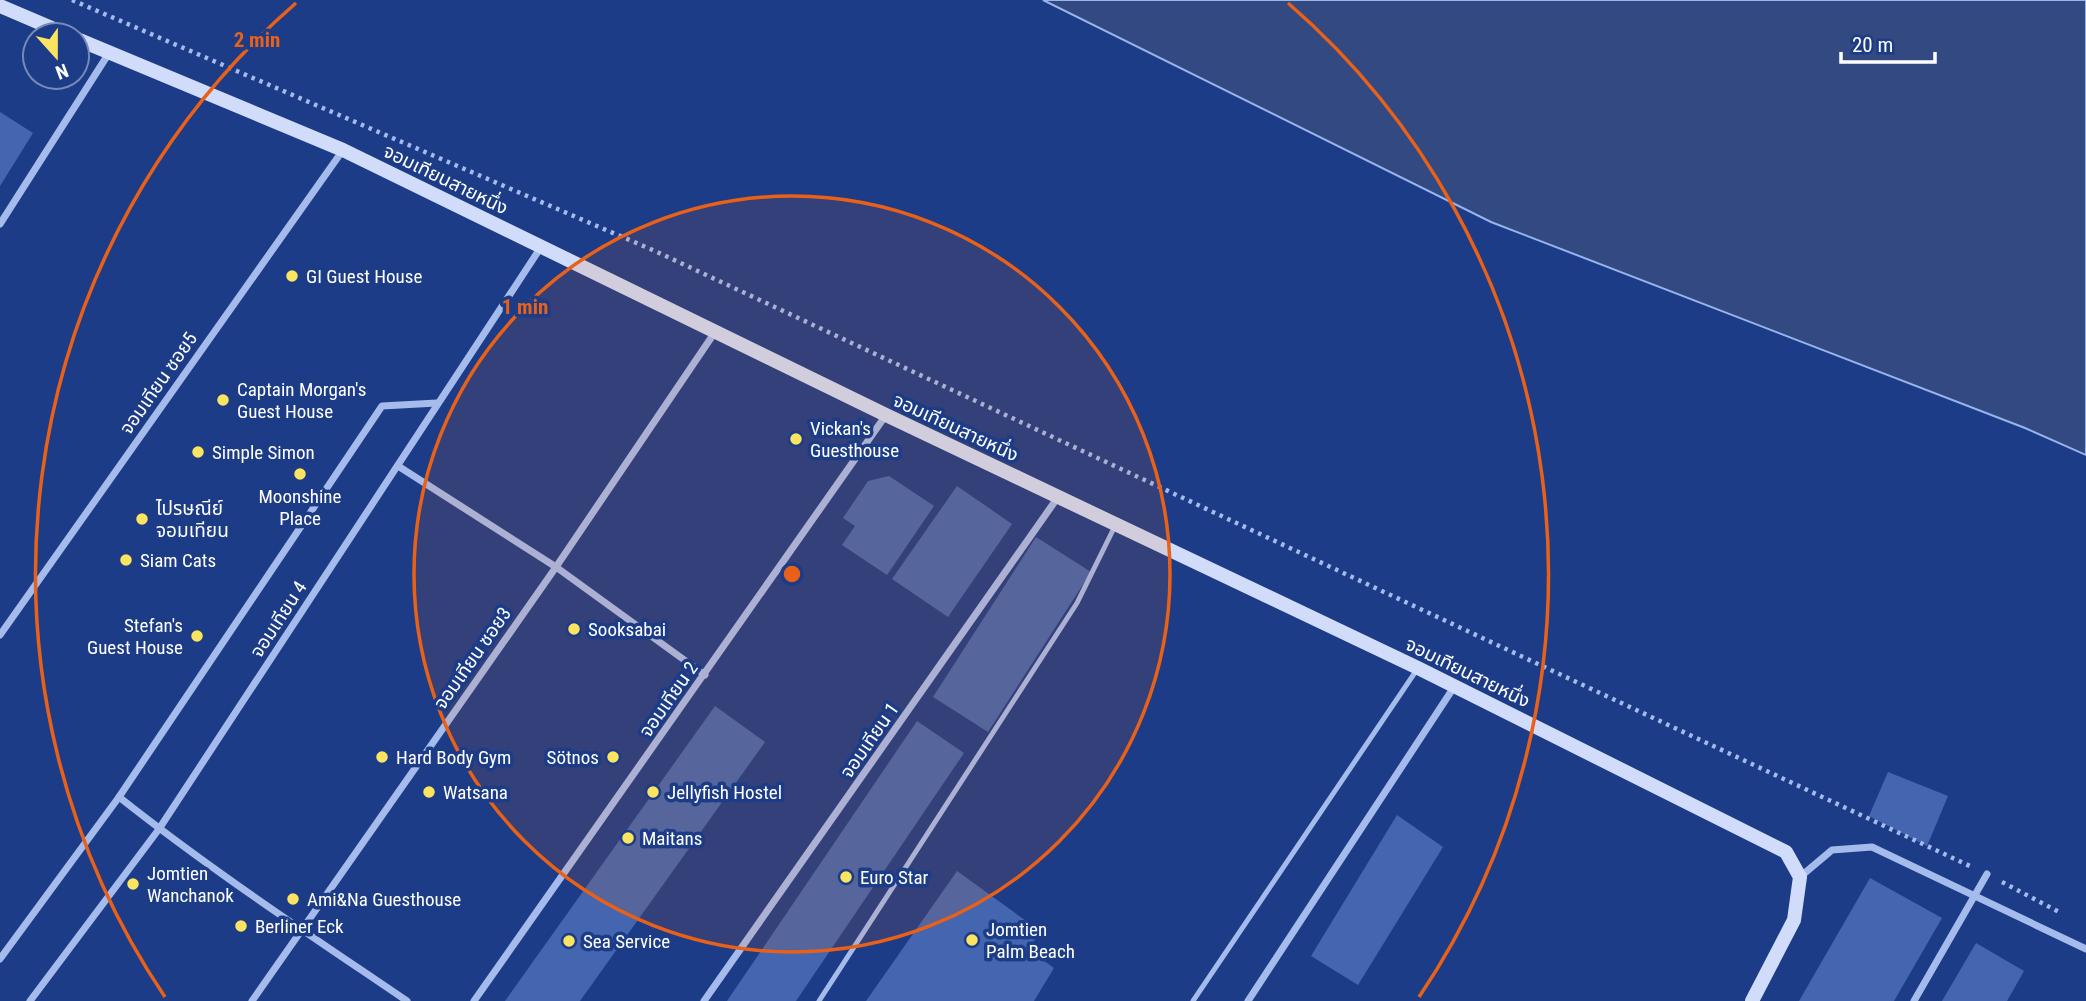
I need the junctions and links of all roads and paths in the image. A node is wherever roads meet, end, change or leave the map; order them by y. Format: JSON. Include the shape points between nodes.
{"nodes":[{"id":1,"x":72,"y":0,"type":"edge"},
{"id":2,"x":0,"y":6,"type":"edge"},
{"id":3,"x":35,"y":21,"type":"edge"},
{"id":4,"x":91,"y":45,"type":"edge"},
{"id":5,"x":109,"y":52,"type":"junction"},
{"id":6,"x":343,"y":150,"type":"junction"},
{"id":7,"x":0,"y":224,"type":"edge"},
{"id":8,"x":541,"y":247,"type":"junction"},
{"id":9,"x":715,"y":331,"type":"junction"},
{"id":10,"x":437,"y":403,"type":"junction"},
{"id":11,"x":886,"y":415,"type":"junction"},
{"id":12,"x":397,"y":466,"type":"junction"},
{"id":13,"x":1059,"y":497,"type":"junction"},
{"id":14,"x":1116,"y":524,"type":"junction"},
{"id":15,"x":556,"y":567,"type":"junction"},
{"id":16,"x":0,"y":635,"type":"edge"},
{"id":17,"x":1418,"y":668,"type":"junction"},
{"id":18,"x":705,"y":675,"type":"junction"},
{"id":19,"x":1454,"y":687,"type":"junction"},
{"id":20,"x":119,"y":797,"type":"junction"},
{"id":21,"x":159,"y":829,"type":"junction"},
{"id":22,"x":1987,"y":874,"type":"junction"},
{"id":23,"x":1800,"y":877,"type":"junction"},
{"id":24,"x":1973,"y":897,"type":"junction"},
{"id":25,"x":2064,"y":914,"type":"dead end"},
{"id":26,"x":300,"y":929,"type":"junction"},
{"id":27,"x":2086,"y":949,"type":"edge"},
{"id":28,"x":0,"y":959,"type":"edge"},
{"id":29,"x":30,"y":1001,"type":"edge"},
{"id":30,"x":251,"y":1001,"type":"edge"},
{"id":31,"x":407,"y":1001,"type":"edge"},
{"id":32,"x":474,"y":1001,"type":"edge"},
{"id":33,"x":704,"y":1001,"type":"edge"},
{"id":34,"x":819,"y":1001,"type":"edge"},
{"id":35,"x":1193,"y":1001,"type":"edge"},
{"id":36,"x":1248,"y":1001,"type":"edge"},
{"id":37,"x":1752,"y":1001,"type":"edge"},
{"id":38,"x":1914,"y":1001,"type":"edge"}],
"edges":[{"from":1,"to":22,"type":"path","via":[[655,251]]},
{"from":2,"to":3,"type":"street"},
{"from":4,"to":5,"type":"street","name":"จอมเทียนสายหนึ่ง"},
{"from":5,"to":6,"type":"street","name":"จอมเทียนสายหนึ่ง"},
{"from":5,"to":7,"type":"street"},
{"from":6,"to":8,"type":"street","name":"จอมเทียนสายหนึ่ง"},
{"from":6,"to":16,"type":"street","name":"จอมเทียน ซอย5"},
{"from":8,"to":9,"type":"street","name":"จอมเทียนสายหนึ่ง"},
{"from":8,"to":10,"type":"street","name":"จอมเทียน 4"},
{"from":9,"to":11,"type":"street","name":"จอมเทียนสายหนึ่ง"},
{"from":9,"to":15,"type":"street","name":"จอมเทียน ซอย3"},
{"from":10,"to":12,"type":"street","name":"จอมเทียน 4"},
{"from":10,"to":20,"type":"street","via":[[382,406]]},
{"from":11,"to":13,"type":"street","name":"จอมเทียนสายหนึ่ง"},
{"from":11,"to":18,"type":"street","name":"จอมเทียน 2"},
{"from":12,"to":15,"type":"street"},
{"from":12,"to":21,"type":"street","name":"จอมเทียน 4"},
{"from":13,"to":14,"type":"street","name":"จอมเทียนสายหนึ่ง"},
{"from":13,"to":33,"type":"street","name":"จอมเทียน 1"},
{"from":14,"to":17,"type":"street","name":"จอมเทียนสายหนึ่ง"},
{"from":14,"to":34,"type":"lane","via":[[1077,603]]},
{"from":15,"to":18,"type":"street"},
{"from":15,"to":26,"type":"street","name":"จอมเทียน ซอย3"},
{"from":17,"to":19,"type":"street","name":"จอมเทียนสายหนึ่ง"},
{"from":17,"to":35,"type":"lane"},
{"from":18,"to":32,"type":"street","name":"จอมเทียน 2"},
{"from":19,"to":23,"type":"street","name":"จอมเทียนสายหนึ่ง","via":[[1786,852]]},
{"from":19,"to":36,"type":"street"},
{"from":20,"to":21,"type":"street"},
{"from":20,"to":28,"type":"street"},
{"from":21,"to":26,"type":"street"},
{"from":21,"to":29,"type":"street","name":"จอมเทียน 4"},
{"from":22,"to":24,"type":"street"},
{"from":22,"to":25,"type":"path"},
{"from":23,"to":24,"type":"street","via":[[1832,850],[1872,847]]},
{"from":23,"to":37,"type":"street","via":[[1794,920]]},
{"from":24,"to":27,"type":"street"},
{"from":24,"to":38,"type":"street"},
{"from":26,"to":30,"type":"street","name":"จอมเทียน ซอย3"},
{"from":26,"to":31,"type":"street"}]}
